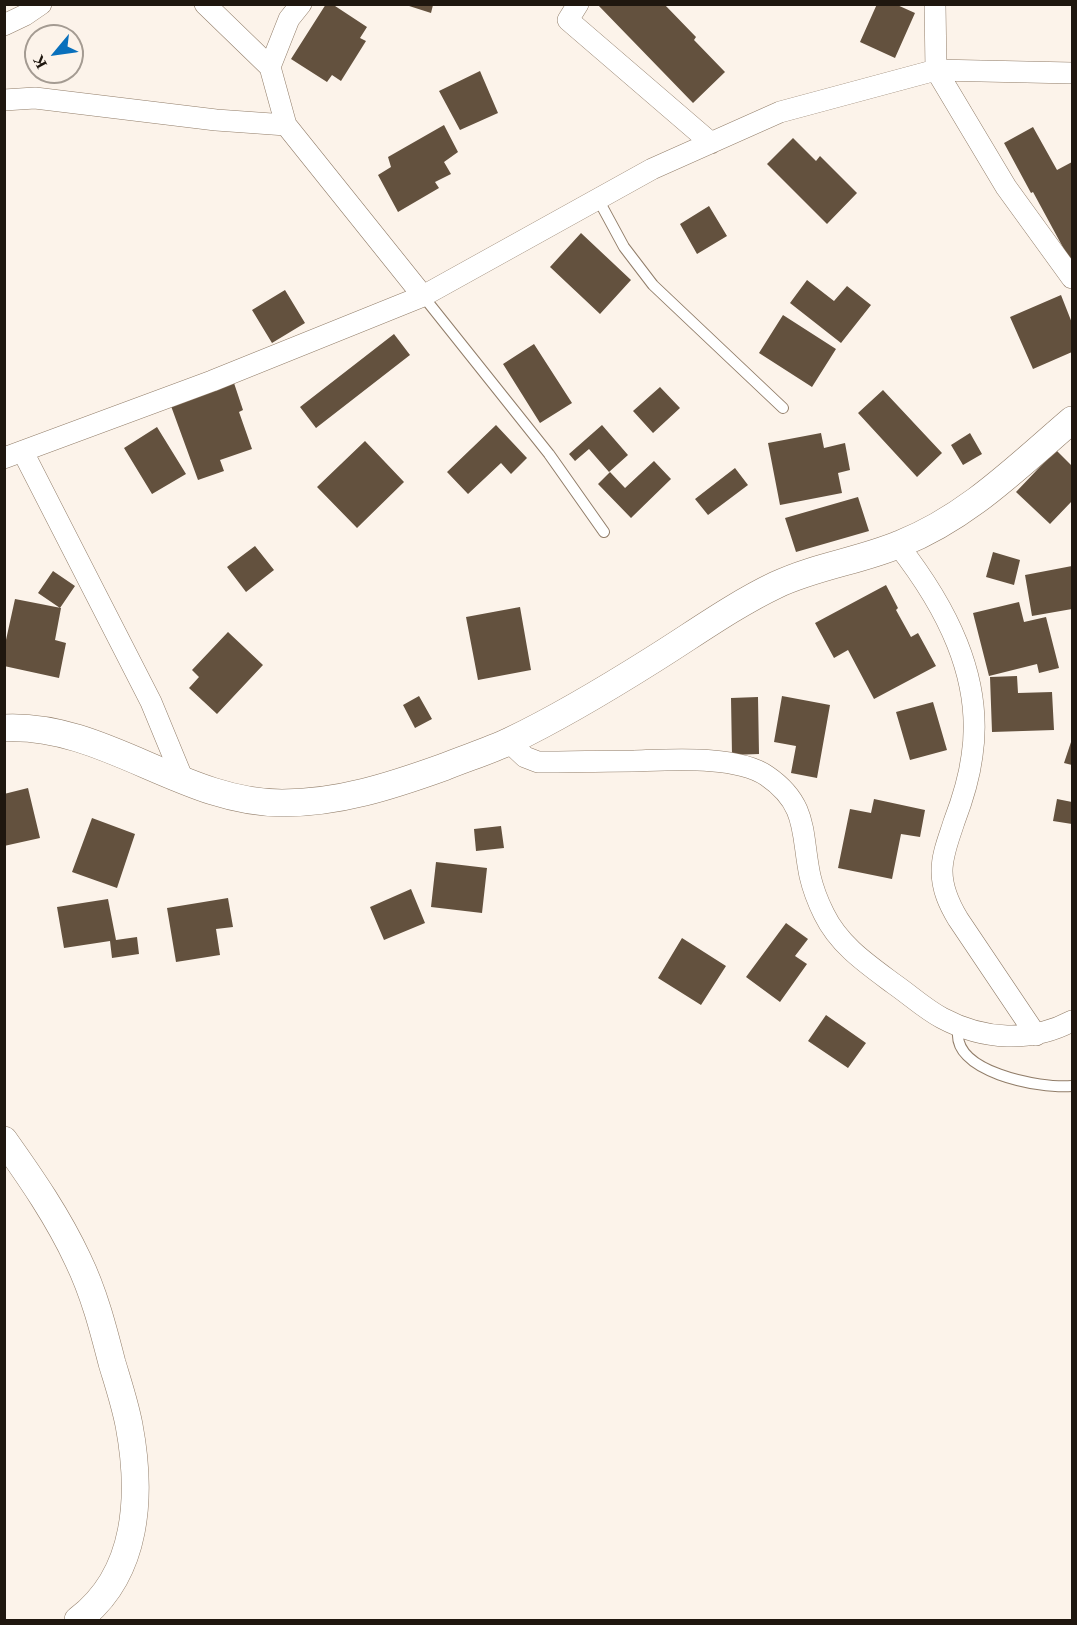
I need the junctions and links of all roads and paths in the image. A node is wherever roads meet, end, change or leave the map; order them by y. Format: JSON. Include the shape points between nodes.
{"nodes":[{"id":1,"x":41,"y":4,"type":"edge"},
{"id":2,"x":205,"y":4,"type":"edge"},
{"id":3,"x":301,"y":4,"type":"edge"},
{"id":4,"x":578,"y":4,"type":"edge"},
{"id":5,"x":934,"y":4,"type":"edge"},
{"id":6,"x":4,"y":25,"type":"edge"},
{"id":7,"x":270,"y":67,"type":"junction"},
{"id":8,"x":936,"y":70,"type":"junction"},
{"id":9,"x":1072,"y":73,"type":"edge"},
{"id":10,"x":4,"y":100,"type":"edge"},
{"id":11,"x":286,"y":125,"type":"junction"},
{"id":12,"x":711,"y":143,"type":"junction"},
{"id":13,"x":598,"y":199,"type":"junction"},
{"id":14,"x":1072,"y":278,"type":"edge"},
{"id":15,"x":423,"y":296,"type":"junction"},
{"id":16,"x":783,"y":408,"type":"dead end"},
{"id":17,"x":1072,"y":420,"type":"edge"},
{"id":18,"x":14,"y":455,"type":"edge"},
{"id":19,"x":604,"y":532,"type":"dead end"},
{"id":20,"x":898,"y":545,"type":"junction"},
{"id":21,"x":4,"y":728,"type":"edge"},
{"id":22,"x":509,"y":742,"type":"junction"},
{"id":23,"x":184,"y":783,"type":"junction"},
{"id":24,"x":1072,"y":1021,"type":"edge"},
{"id":25,"x":959,"y":1027,"type":"junction"},
{"id":26,"x":1036,"y":1035,"type":"junction"},
{"id":27,"x":1072,"y":1086,"type":"edge"},
{"id":28,"x":4,"y":1140,"type":"edge"},
{"id":29,"x":78,"y":1620,"type":"edge"}],
"edges":[{"from":1,"to":6,"type":"street"},
{"from":2,"to":7,"type":"street"},
{"from":3,"to":7,"type":"street","via":[[289,19]]},
{"from":4,"to":12,"type":"street","via":[[568,20]]},
{"from":5,"to":8,"type":"street"},
{"from":7,"to":11,"type":"street"},
{"from":8,"to":9,"type":"street"},
{"from":8,"to":12,"type":"street","via":[[780,112]]},
{"from":8,"to":14,"type":"street","via":[[1006,187]]},
{"from":10,"to":11,"type":"street","via":[[35,98]]},
{"from":11,"to":15,"type":"street"},
{"from":12,"to":13,"type":"street"},
{"from":13,"to":15,"type":"street"},
{"from":13,"to":16,"type":"lane","via":[[624,247],[653,285]]},
{"from":15,"to":18,"type":"street"},
{"from":15,"to":19,"type":"lane","via":[[549,454]]},
{"from":17,"to":20,"type":"street","via":[[966,510]]},
{"from":18,"to":23,"type":"street","via":[[151,702]]},
{"from":20,"to":22,"type":"street","via":[[777,584],[594,697]]},
{"from":20,"to":26,"type":"street","via":[[940,606],[971,690],[973,755],[943,856],[944,886],[958,919]]},
{"from":21,"to":23,"type":"street","via":[[37,728],[67,734]]},
{"from":22,"to":23,"type":"street","via":[[395,785],[314,801],[252,801]]},
{"from":22,"to":25,"type":"street","via":[[525,757],[538,762],[729,762],[766,775],[782,788],[804,824],[813,891],[839,938],[860,960]]},
{"from":24,"to":26,"type":"street"},
{"from":25,"to":26,"type":"street","via":[[999,1036]]},
{"from":25,"to":27,"type":"lane","via":[[960,1048],[983,1066],[1023,1082]]},
{"from":28,"to":29,"type":"street","via":[[58,1220],[79,1261],[97,1306],[129,1424],[136,1504],[131,1538],[106,1591]]}]}
